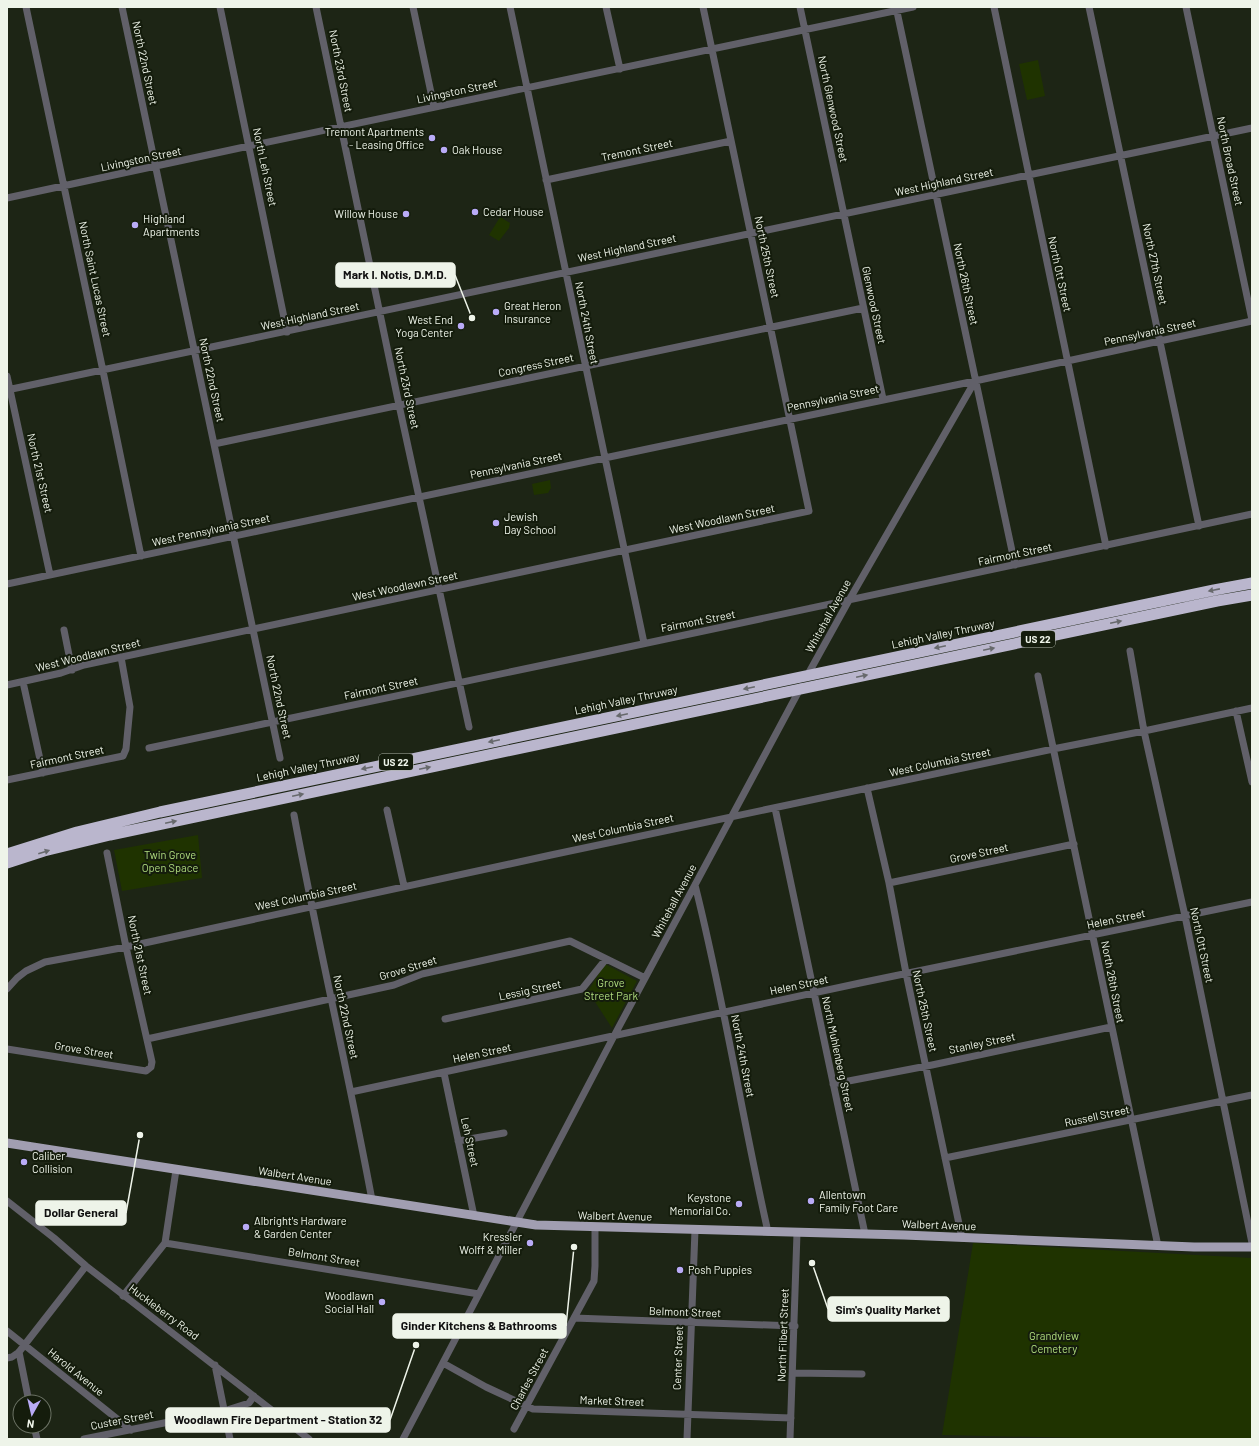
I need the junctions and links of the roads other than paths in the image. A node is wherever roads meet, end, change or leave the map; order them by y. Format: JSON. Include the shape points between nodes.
{"nodes":[{"id":1,"x":26,"y":7,"type":"edge"},
{"id":2,"x":122,"y":7,"type":"edge"},
{"id":3,"x":220,"y":7,"type":"edge"},
{"id":4,"x":316,"y":7,"type":"edge"},
{"id":5,"x":413,"y":7,"type":"edge"},
{"id":6,"x":510,"y":7,"type":"edge"},
{"id":7,"x":606,"y":7,"type":"edge"},
{"id":8,"x":703,"y":7,"type":"edge"},
{"id":9,"x":800,"y":7,"type":"edge"},
{"id":10,"x":913,"y":7,"type":"edge"},
{"id":11,"x":994,"y":7,"type":"edge"},
{"id":12,"x":1089,"y":7,"type":"edge"},
{"id":13,"x":1186,"y":7,"type":"edge"},
{"id":14,"x":896,"y":9,"type":"edge"},
{"id":15,"x":805,"y":30,"type":"junction"},
{"id":16,"x":712,"y":49,"type":"junction"},
{"id":17,"x":620,"y":69,"type":"junction"},
{"id":18,"x":527,"y":88,"type":"junction"},
{"id":19,"x":434,"y":107,"type":"junction"},
{"id":20,"x":341,"y":127,"type":"junction"},
{"id":21,"x":1252,"y":128,"type":"edge"},
{"id":22,"x":1213,"y":136,"type":"junction"},
{"id":23,"x":731,"y":141,"type":"junction"},
{"id":24,"x":249,"y":146,"type":"junction"},
{"id":25,"x":1121,"y":156,"type":"junction"},
{"id":26,"x":157,"y":167,"type":"junction"},
{"id":27,"x":1028,"y":174,"type":"junction"},
{"id":28,"x":546,"y":180,"type":"junction"},
{"id":29,"x":64,"y":186,"type":"junction"},
{"id":30,"x":936,"y":195,"type":"junction"},
{"id":31,"x":7,"y":198,"type":"edge"},
{"id":32,"x":843,"y":215,"type":"junction"},
{"id":33,"x":750,"y":234,"type":"junction"},
{"id":34,"x":566,"y":272,"type":"junction"},
{"id":35,"x":863,"y":308,"type":"junction"},
{"id":36,"x":380,"y":312,"type":"junction"},
{"id":37,"x":1252,"y":320,"type":"edge"},
{"id":38,"x":771,"y":327,"type":"junction"},
{"id":39,"x":287,"y":332,"type":"junction"},
{"id":40,"x":1160,"y":340,"type":"junction"},
{"id":41,"x":195,"y":351,"type":"junction"},
{"id":42,"x":1067,"y":361,"type":"junction"},
{"id":43,"x":585,"y":366,"type":"junction"},
{"id":44,"x":104,"y":371,"type":"junction"},
{"id":45,"x":7,"y":376,"type":"edge"},
{"id":46,"x":976,"y":381,"type":"junction"},
{"id":47,"x":8,"y":390,"type":"edge"},
{"id":48,"x":883,"y":399,"type":"junction"},
{"id":49,"x":399,"y":405,"type":"junction"},
{"id":50,"x":789,"y":419,"type":"junction"},
{"id":51,"x":214,"y":444,"type":"junction"},
{"id":52,"x":604,"y":458,"type":"junction"},
{"id":53,"x":419,"y":497,"type":"junction"},
{"id":54,"x":809,"y":511,"type":"joint"},
{"id":55,"x":1252,"y":514,"type":"edge"},
{"id":56,"x":1199,"y":526,"type":"junction"},
{"id":57,"x":234,"y":536,"type":"junction"},
{"id":58,"x":1106,"y":546,"type":"junction"},
{"id":59,"x":624,"y":551,"type":"junction"},
{"id":60,"x":141,"y":556,"type":"junction"},
{"id":61,"x":1015,"y":565,"type":"junction"},
{"id":62,"x":50,"y":575,"type":"junction"},
{"id":63,"x":1252,"y":583,"type":"edge"},
{"id":64,"x":7,"y":584,"type":"edge"},
{"id":65,"x":438,"y":590,"type":"junction"},
{"id":66,"x":1252,"y":595,"type":"edge"},
{"id":67,"x":848,"y":602,"type":"junction"},
{"id":68,"x":64,"y":630,"type":"dead end"},
{"id":69,"x":254,"y":630,"type":"junction"},
{"id":70,"x":644,"y":643,"type":"junction"},
{"id":71,"x":1130,"y":651,"type":"dead end"},
{"id":72,"x":121,"y":657,"type":"junction"},
{"id":73,"x":72,"y":670,"type":"junction"},
{"id":74,"x":1038,"y":676,"type":"dead end"},
{"id":75,"x":23,"y":682,"type":"junction"},
{"id":76,"x":459,"y":683,"type":"junction"},
{"id":77,"x":7,"y":685,"type":"edge"},
{"id":78,"x":1252,"y":708,"type":"edge"},
{"id":79,"x":1236,"y":711,"type":"junction"},
{"id":80,"x":272,"y":722,"type":"junction"},
{"id":81,"x":469,"y":727,"type":"dead end"},
{"id":82,"x":1144,"y":731,"type":"junction"},
{"id":83,"x":148,"y":748,"type":"dead end"},
{"id":84,"x":1053,"y":749,"type":"junction"},
{"id":85,"x":280,"y":758,"type":"dead end"},
{"id":86,"x":43,"y":773,"type":"junction"},
{"id":87,"x":7,"y":780,"type":"edge"},
{"id":88,"x":1252,"y":782,"type":"edge"},
{"id":89,"x":867,"y":788,"type":"junction"},
{"id":90,"x":775,"y":808,"type":"junction"},
{"id":91,"x":387,"y":810,"type":"dead end"},
{"id":92,"x":294,"y":815,"type":"dead end"},
{"id":93,"x":732,"y":816,"type":"junction"},
{"id":94,"x":1074,"y":844,"type":"junction"},
{"id":95,"x":107,"y":853,"type":"dead end"},
{"id":96,"x":7,"y":854,"type":"edge"},
{"id":97,"x":7,"y":864,"type":"edge"},
{"id":98,"x":889,"y":883,"type":"junction"},
{"id":99,"x":695,"y":885,"type":"junction"},
{"id":100,"x":404,"y":886,"type":"junction"},
{"id":101,"x":1252,"y":902,"type":"edge"},
{"id":102,"x":311,"y":906,"type":"junction"},
{"id":103,"x":1185,"y":916,"type":"junction"},
{"id":104,"x":1092,"y":935,"type":"junction"},
{"id":105,"x":126,"y":947,"type":"junction"},
{"id":106,"x":606,"y":959,"type":"junction"},
{"id":107,"x":906,"y":973,"type":"junction"},
{"id":108,"x":645,"y":978,"type":"junction"},
{"id":109,"x":7,"y":989,"type":"edge"},
{"id":110,"x":814,"y":993,"type":"junction"},
{"id":111,"x":331,"y":999,"type":"junction"},
{"id":112,"x":723,"y":1013,"type":"junction"},
{"id":113,"x":445,"y":1019,"type":"dead end"},
{"id":114,"x":1111,"y":1027,"type":"junction"},
{"id":115,"x":614,"y":1036,"type":"junction"},
{"id":116,"x":147,"y":1039,"type":"junction"},
{"id":117,"x":7,"y":1049,"type":"edge"},
{"id":118,"x":152,"y":1062,"type":"joint"},
{"id":119,"x":926,"y":1066,"type":"junction"},
{"id":120,"x":444,"y":1073,"type":"junction"},
{"id":121,"x":834,"y":1084,"type":"junction"},
{"id":122,"x":351,"y":1092,"type":"junction"},
{"id":123,"x":1252,"y":1095,"type":"edge"},
{"id":124,"x":1223,"y":1102,"type":"junction"},
{"id":125,"x":1131,"y":1120,"type":"junction"},
{"id":126,"x":504,"y":1133,"type":"dead end"},
{"id":127,"x":458,"y":1141,"type":"junction"},
{"id":128,"x":7,"y":1143,"type":"edge"},
{"id":129,"x":945,"y":1158,"type":"junction"},
{"id":130,"x":176,"y":1170,"type":"junction"},
{"id":131,"x":372,"y":1200,"type":"junction"},
{"id":132,"x":7,"y":1201,"type":"edge"},
{"id":133,"x":474,"y":1216,"type":"junction"},
{"id":134,"x":517,"y":1223,"type":"junction"},
{"id":135,"x":595,"y":1227,"type":"junction"},
{"id":136,"x":695,"y":1230,"type":"junction"},
{"id":137,"x":768,"y":1232,"type":"junction"},
{"id":138,"x":797,"y":1233,"type":"junction"},
{"id":139,"x":865,"y":1234,"type":"junction"},
{"id":140,"x":962,"y":1238,"type":"junction"},
{"id":141,"x":165,"y":1243,"type":"junction"},
{"id":142,"x":1252,"y":1243,"type":"edge"},
{"id":143,"x":1158,"y":1246,"type":"junction"},
{"id":144,"x":1252,"y":1247,"type":"edge"},
{"id":145,"x":86,"y":1266,"type":"junction"},
{"id":146,"x":479,"y":1294,"type":"junction"},
{"id":147,"x":124,"y":1296,"type":"junction"},
{"id":148,"x":574,"y":1318,"type":"junction"},
{"id":149,"x":690,"y":1323,"type":"junction"},
{"id":150,"x":795,"y":1326,"type":"junction"},
{"id":151,"x":7,"y":1331,"type":"edge"},
{"id":152,"x":25,"y":1346,"type":"junction"},
{"id":153,"x":19,"y":1352,"type":"junction"},
{"id":154,"x":7,"y":1358,"type":"edge"},
{"id":155,"x":444,"y":1363,"type":"junction"},
{"id":156,"x":215,"y":1365,"type":"junction"},
{"id":157,"x":793,"y":1373,"type":"junction"},
{"id":158,"x":862,"y":1374,"type":"dead end"},
{"id":159,"x":27,"y":1394,"type":"edge"},
{"id":160,"x":254,"y":1396,"type":"junction"},
{"id":161,"x":526,"y":1407,"type":"junction"},
{"id":162,"x":224,"y":1411,"type":"junction"},
{"id":163,"x":688,"y":1415,"type":"junction"},
{"id":164,"x":791,"y":1418,"type":"junction"},
{"id":165,"x":514,"y":1429,"type":"dead end"},
{"id":166,"x":131,"y":1430,"type":"junction"},
{"id":167,"x":84,"y":1439,"type":"edge"},
{"id":168,"x":230,"y":1439,"type":"edge"},
{"id":169,"x":309,"y":1439,"type":"edge"},
{"id":170,"x":403,"y":1439,"type":"edge"},
{"id":171,"x":687,"y":1439,"type":"edge"},
{"id":172,"x":790,"y":1439,"type":"edge"}],
"edges":[{"from":1,"to":29,"type":"street","name":"North Saint Lucas Street"},
{"from":2,"to":26,"type":"street","name":"North 22nd Street"},
{"from":3,"to":24,"type":"street","name":"North Leh Street"},
{"from":4,"to":20,"type":"street","name":"North 23rd Street"},
{"from":5,"to":19,"type":"street"},
{"from":6,"to":18,"type":"street","name":"North 24th Street"},
{"from":7,"to":17,"type":"street"},
{"from":8,"to":16,"type":"street","name":"North 25th Street"},
{"from":9,"to":15,"type":"street","name":"North Glenwood Street"},
{"from":10,"to":14,"type":"street","name":"Livingston Street"},
{"from":11,"to":27,"type":"street","name":"North Ott Street"},
{"from":12,"to":25,"type":"street","name":"North 27th Street"},
{"from":13,"to":22,"type":"street","name":"North Broad Street"},
{"from":14,"to":15,"type":"street","name":"Livingston Street"},
{"from":14,"to":30,"type":"street","name":"North 26th Street"},
{"from":15,"to":16,"type":"street","name":"Livingston Street"},
{"from":15,"to":32,"type":"street","name":"North Glenwood Street"},
{"from":16,"to":17,"type":"street","name":"Livingston Street"},
{"from":16,"to":23,"type":"street","name":"North 25th Street"},
{"from":17,"to":18,"type":"street","name":"Livingston Street"},
{"from":18,"to":19,"type":"street","name":"Livingston Street"},
{"from":18,"to":28,"type":"street","name":"North 24th Street"},
{"from":19,"to":20,"type":"street","name":"Livingston Street"},
{"from":20,"to":24,"type":"street","name":"Livingston Street"},
{"from":20,"to":36,"type":"street","name":"North 23rd Street"},
{"from":21,"to":22,"type":"street","name":"West Highland Street"},
{"from":22,"to":25,"type":"street","name":"West Highland Street"},
{"from":22,"to":37,"type":"street","name":"North Broad Street"},
{"from":23,"to":28,"type":"street","name":"Tremont Street"},
{"from":23,"to":33,"type":"street","name":"North 25th Street"},
{"from":24,"to":26,"type":"street","name":"Livingston Street"},
{"from":24,"to":39,"type":"street","name":"North Leh Street"},
{"from":25,"to":27,"type":"street","name":"West Highland Street"},
{"from":25,"to":40,"type":"street","name":"North 27th Street"},
{"from":26,"to":29,"type":"street","name":"Livingston Street"},
{"from":26,"to":41,"type":"street","name":"North 22nd Street"},
{"from":27,"to":30,"type":"street","name":"West Highland Street"},
{"from":27,"to":42,"type":"street","name":"North Ott Street"},
{"from":28,"to":34,"type":"street","name":"North 24th Street"},
{"from":29,"to":31,"type":"street","name":"Livingston Street"},
{"from":29,"to":44,"type":"street","name":"North Saint Lucas Street"},
{"from":30,"to":32,"type":"street","name":"West Highland Street"},
{"from":30,"to":46,"type":"street","name":"North 26th Street"},
{"from":32,"to":33,"type":"street","name":"West Highland Street"},
{"from":32,"to":35,"type":"street","name":"Glenwood Street"},
{"from":33,"to":34,"type":"street","name":"West Highland Street"},
{"from":33,"to":38,"type":"street","name":"North 25th Street"},
{"from":34,"to":36,"type":"street","name":"West Highland Street"},
{"from":34,"to":43,"type":"street","name":"North 24th Street"},
{"from":35,"to":38,"type":"street","name":"Congress Street"},
{"from":35,"to":48,"type":"street","name":"Glenwood Street"},
{"from":36,"to":39,"type":"street","name":"West Highland Street"},
{"from":36,"to":49,"type":"street","name":"North 23rd Street"},
{"from":37,"to":40,"type":"street","name":"Pennsylvania Street"},
{"from":38,"to":43,"type":"street","name":"Congress Street"},
{"from":38,"to":50,"type":"street","name":"North 25th Street"},
{"from":39,"to":41,"type":"street","name":"West Highland Street"},
{"from":40,"to":42,"type":"street","name":"Pennsylvania Street"},
{"from":40,"to":56,"type":"street","name":"North 27th Street"},
{"from":41,"to":44,"type":"street","name":"West Highland Street"},
{"from":41,"to":51,"type":"street","name":"North 22nd Street"},
{"from":42,"to":46,"type":"street","name":"Pennsylvania Street"},
{"from":42,"to":58,"type":"street","name":"North Ott Street"},
{"from":43,"to":49,"type":"street","name":"Congress Street"},
{"from":43,"to":52,"type":"street","name":"North 24th Street"},
{"from":44,"to":47,"type":"street","name":"West Highland Street"},
{"from":44,"to":60,"type":"street","name":"North Saint Lucas Street"},
{"from":45,"to":47,"type":"street","name":"North 21st Street"},
{"from":46,"to":48,"type":"street","name":"Pennsylvania Street"},
{"from":46,"to":61,"type":"street","name":"North 26th Street"},
{"from":46,"to":67,"type":"street","name":"Whitehall Avenue"},
{"from":47,"to":62,"type":"street","name":"North 21st Street"},
{"from":48,"to":50,"type":"street","name":"Pennsylvania Street"},
{"from":49,"to":51,"type":"street","name":"Congress Street"},
{"from":49,"to":53,"type":"street","name":"North 23rd Street"},
{"from":50,"to":52,"type":"street","name":"Pennsylvania Street"},
{"from":50,"to":54,"type":"street","name":"North 25th Street"},
{"from":51,"to":57,"type":"street","name":"North 22nd Street"},
{"from":52,"to":53,"type":"street","name":"Pennsylvania Street"},
{"from":52,"to":59,"type":"street","name":"North 24th Street"},
{"from":53,"to":57,"type":"street","name":"West Pennsylvania Street"},
{"from":53,"to":65,"type":"street","name":"North 23rd Street"},
{"from":54,"to":59,"type":"street","name":"West Woodlawn Street"},
{"from":55,"to":56,"type":"street","name":"Fairmont Street"},
{"from":56,"to":58,"type":"street","name":"Fairmont Street"},
{"from":57,"to":60,"type":"street","name":"West Pennsylvania Street"},
{"from":57,"to":69,"type":"street","name":"North 22nd Street"},
{"from":58,"to":61,"type":"street","name":"Fairmont Street"},
{"from":59,"to":65,"type":"street","name":"West Woodlawn Street"},
{"from":59,"to":70,"type":"street","name":"North 24th Street"},
{"from":60,"to":62,"type":"street","name":"West Pennsylvania Street"},
{"from":61,"to":67,"type":"street","name":"Fairmont Street"},
{"from":62,"to":64,"type":"street","name":"West Pennsylvania Street"},
{"from":63,"to":96,"type":"highway","name":"Lehigh Valley Thruway","number":"US 22","one_way":true,"via":[[160,812],[77,832]]},
{"from":65,"to":69,"type":"street","name":"West Woodlawn Street"},
{"from":65,"to":76,"type":"street","name":"North 23rd Street"},
{"from":97,"to":66,"type":"highway","number":"US 22","one_way":true,"via":[[44,851],[110,834]]},
{"from":67,"to":70,"type":"street","name":"Fairmont Street"},
{"from":67,"to":93,"type":"street","name":"Whitehall Avenue"},
{"from":68,"to":73,"type":"street"},
{"from":69,"to":72,"type":"street","name":"West Woodlawn Street"},
{"from":69,"to":80,"type":"street","name":"North 22nd Street"},
{"from":70,"to":76,"type":"street","name":"Fairmont Street"},
{"from":71,"to":82,"type":"street","name":"North Ott Street"},
{"from":72,"to":73,"type":"street","name":"West Woodlawn Street"},
{"from":72,"to":86,"type":"street","name":"Fairmont Street","via":[[130,707],[124,754]]},
{"from":73,"to":75,"type":"street","name":"West Woodlawn Street"},
{"from":74,"to":84,"type":"street","name":"North 26th Street"},
{"from":75,"to":77,"type":"street","name":"West Woodlawn Street"},
{"from":75,"to":86,"type":"street"},
{"from":76,"to":80,"type":"street","name":"Fairmont Street"},
{"from":76,"to":81,"type":"street","name":"North 23rd Street"},
{"from":78,"to":79,"type":"street","name":"West Columbia Street"},
{"from":79,"to":82,"type":"street","name":"West Columbia Street"},
{"from":79,"to":88,"type":"street"},
{"from":80,"to":83,"type":"street","name":"Fairmont Street"},
{"from":80,"to":85,"type":"street","name":"North 22nd Street"},
{"from":82,"to":84,"type":"street","name":"West Columbia Street"},
{"from":82,"to":103,"type":"street","name":"North Ott Street"},
{"from":84,"to":89,"type":"street","name":"West Columbia Street"},
{"from":84,"to":94,"type":"street","name":"North 26th Street"},
{"from":86,"to":87,"type":"street","name":"Fairmont Street"},
{"from":89,"to":90,"type":"street","name":"West Columbia Street"},
{"from":89,"to":98,"type":"street","name":"North 25th Street"},
{"from":90,"to":93,"type":"street","name":"West Columbia Street"},
{"from":90,"to":110,"type":"street","name":"North Muhlenberg Street"},
{"from":91,"to":100,"type":"street"},
{"from":92,"to":102,"type":"street","name":"North 22nd Street"},
{"from":93,"to":99,"type":"street","name":"Whitehall Avenue"},
{"from":93,"to":100,"type":"street","name":"West Columbia Street"},
{"from":94,"to":98,"type":"street","name":"Grove Street"},
{"from":94,"to":104,"type":"street","name":"North 26th Street"},
{"from":95,"to":105,"type":"street","name":"North 21st Street"},
{"from":98,"to":107,"type":"street","name":"North 25th Street"},
{"from":99,"to":108,"type":"street","name":"Whitehall Avenue"},
{"from":99,"to":112,"type":"street","name":"North 24th Street"},
{"from":100,"to":102,"type":"street","name":"West Columbia Street"},
{"from":101,"to":103,"type":"street","name":"Helen Street"},
{"from":102,"to":105,"type":"street","name":"West Columbia Street"},
{"from":102,"to":111,"type":"street","name":"North 22nd Street"},
{"from":103,"to":104,"type":"street","name":"Helen Street"},
{"from":103,"to":124,"type":"street","name":"North Ott Street"},
{"from":104,"to":107,"type":"street","name":"Helen Street"},
{"from":104,"to":114,"type":"street","name":"North 26th Street"},
{"from":105,"to":109,"type":"street","name":"West Columbia Street","via":[[35,965]]},
{"from":105,"to":116,"type":"street","name":"North 21st Street"},
{"from":106,"to":108,"type":"street","name":"Grove Street"},
{"from":106,"to":111,"type":"street","name":"Grove Street","via":[[570,941],[422,974],[394,985]]},
{"from":106,"to":113,"type":"street","name":"Lessig Street","via":[[582,990]]},
{"from":107,"to":110,"type":"street","name":"Helen Street"},
{"from":107,"to":119,"type":"street","name":"North 25th Street"},
{"from":108,"to":115,"type":"street","name":"Whitehall Avenue"},
{"from":110,"to":112,"type":"street","name":"Helen Street"},
{"from":110,"to":121,"type":"street","name":"North Muhlenberg Street"},
{"from":111,"to":116,"type":"street","name":"Grove Street"},
{"from":111,"to":122,"type":"street","name":"North 22nd Street"},
{"from":112,"to":115,"type":"street","name":"Helen Street"},
{"from":112,"to":137,"type":"street","name":"North 24th Street"},
{"from":114,"to":119,"type":"street","name":"Stanley Street"},
{"from":114,"to":125,"type":"street","name":"North 26th Street"},
{"from":115,"to":120,"type":"street","name":"Helen Street"},
{"from":115,"to":134,"type":"street","name":"Whitehall Avenue"},
{"from":116,"to":118,"type":"street","name":"North 21st Street"},
{"from":117,"to":118,"type":"street","name":"Grove Street","via":[[146,1071]]},
{"from":119,"to":121,"type":"street","name":"Stanley Street"},
{"from":119,"to":129,"type":"street","name":"North 25th Street"},
{"from":120,"to":122,"type":"street","name":"Helen Street"},
{"from":120,"to":127,"type":"street","name":"Leh Street"},
{"from":121,"to":139,"type":"street","name":"North Muhlenberg Street"},
{"from":122,"to":131,"type":"street","name":"North 22nd Street"},
{"from":123,"to":124,"type":"street","name":"Russell Street"},
{"from":124,"to":125,"type":"street","name":"Russell Street"},
{"from":124,"to":142,"type":"street","name":"North Ott Street"},
{"from":125,"to":129,"type":"street","name":"Russell Street"},
{"from":125,"to":143,"type":"street","name":"North 26th Street"},
{"from":126,"to":127,"type":"street"},
{"from":127,"to":133,"type":"street","name":"Leh Street"},
{"from":128,"to":130,"type":"main road","name":"Walbert Avenue"},
{"from":129,"to":140,"type":"street","name":"North 25th Street"},
{"from":130,"to":131,"type":"main road","name":"Walbert Avenue"},
{"from":130,"to":141,"type":"street"},
{"from":131,"to":133,"type":"main road","name":"Walbert Avenue"},
{"from":132,"to":145,"type":"street","name":"Huckleberry Road"},
{"from":133,"to":134,"type":"main road","name":"Walbert Avenue"},
{"from":134,"to":135,"type":"main road","name":"Walbert Avenue"},
{"from":134,"to":146,"type":"street","name":"Whitehall Avenue"},
{"from":135,"to":136,"type":"main road","name":"Walbert Avenue"},
{"from":135,"to":148,"type":"street","name":"Charles Street","via":[[594,1281]]},
{"from":136,"to":137,"type":"main road","name":"Walbert Avenue"},
{"from":136,"to":149,"type":"street","name":"Center Street"},
{"from":137,"to":138,"type":"main road","name":"Walbert Avenue"},
{"from":138,"to":139,"type":"main road","name":"Walbert Avenue"},
{"from":138,"to":150,"type":"street","name":"North Filbert Street"},
{"from":139,"to":140,"type":"main road","name":"Walbert Avenue"},
{"from":140,"to":143,"type":"main road","name":"Walbert Avenue"},
{"from":141,"to":146,"type":"street","name":"Belmont Street"},
{"from":141,"to":147,"type":"street"},
{"from":143,"to":144,"type":"main road","name":"Walbert Avenue"},
{"from":145,"to":147,"type":"street","name":"Huckleberry Road"},
{"from":145,"to":152,"type":"street"},
{"from":146,"to":155,"type":"street","name":"Whitehall Avenue"},
{"from":147,"to":156,"type":"street","name":"Huckleberry Road"},
{"from":148,"to":149,"type":"street","name":"Belmont Street"},
{"from":148,"to":161,"type":"street","name":"Charles Street"},
{"from":149,"to":150,"type":"street","name":"Belmont Street"},
{"from":149,"to":163,"type":"street","name":"Center Street"},
{"from":150,"to":157,"type":"street","name":"North Filbert Street"},
{"from":151,"to":152,"type":"street","name":"Harold Avenue"},
{"from":152,"to":153,"type":"street"},
{"from":152,"to":166,"type":"street","name":"Harold Avenue"},
{"from":153,"to":154,"type":"street"},
{"from":153,"to":159,"type":"street"},
{"from":155,"to":161,"type":"street","name":"Market Street"},
{"from":155,"to":170,"type":"street","name":"Whitehall Avenue"},
{"from":156,"to":160,"type":"street","name":"Huckleberry Road"},
{"from":156,"to":162,"type":"street"},
{"from":157,"to":158,"type":"street"},
{"from":157,"to":164,"type":"street","name":"North Filbert Street"},
{"from":160,"to":162,"type":"street","name":"Custer Street","via":[[249,1404]]},
{"from":160,"to":169,"type":"street","name":"Huckleberry Road"},
{"from":161,"to":163,"type":"street","name":"Market Street","via":[[539,1410]]},
{"from":161,"to":165,"type":"street","name":"Charles Street"},
{"from":162,"to":166,"type":"street","name":"Custer Street"},
{"from":162,"to":168,"type":"street"},
{"from":163,"to":164,"type":"street","name":"Market Street"},
{"from":163,"to":171,"type":"street","name":"Center Street"},
{"from":164,"to":172,"type":"street","name":"North Filbert Street"},
{"from":166,"to":167,"type":"street","name":"Custer Street"}]}
